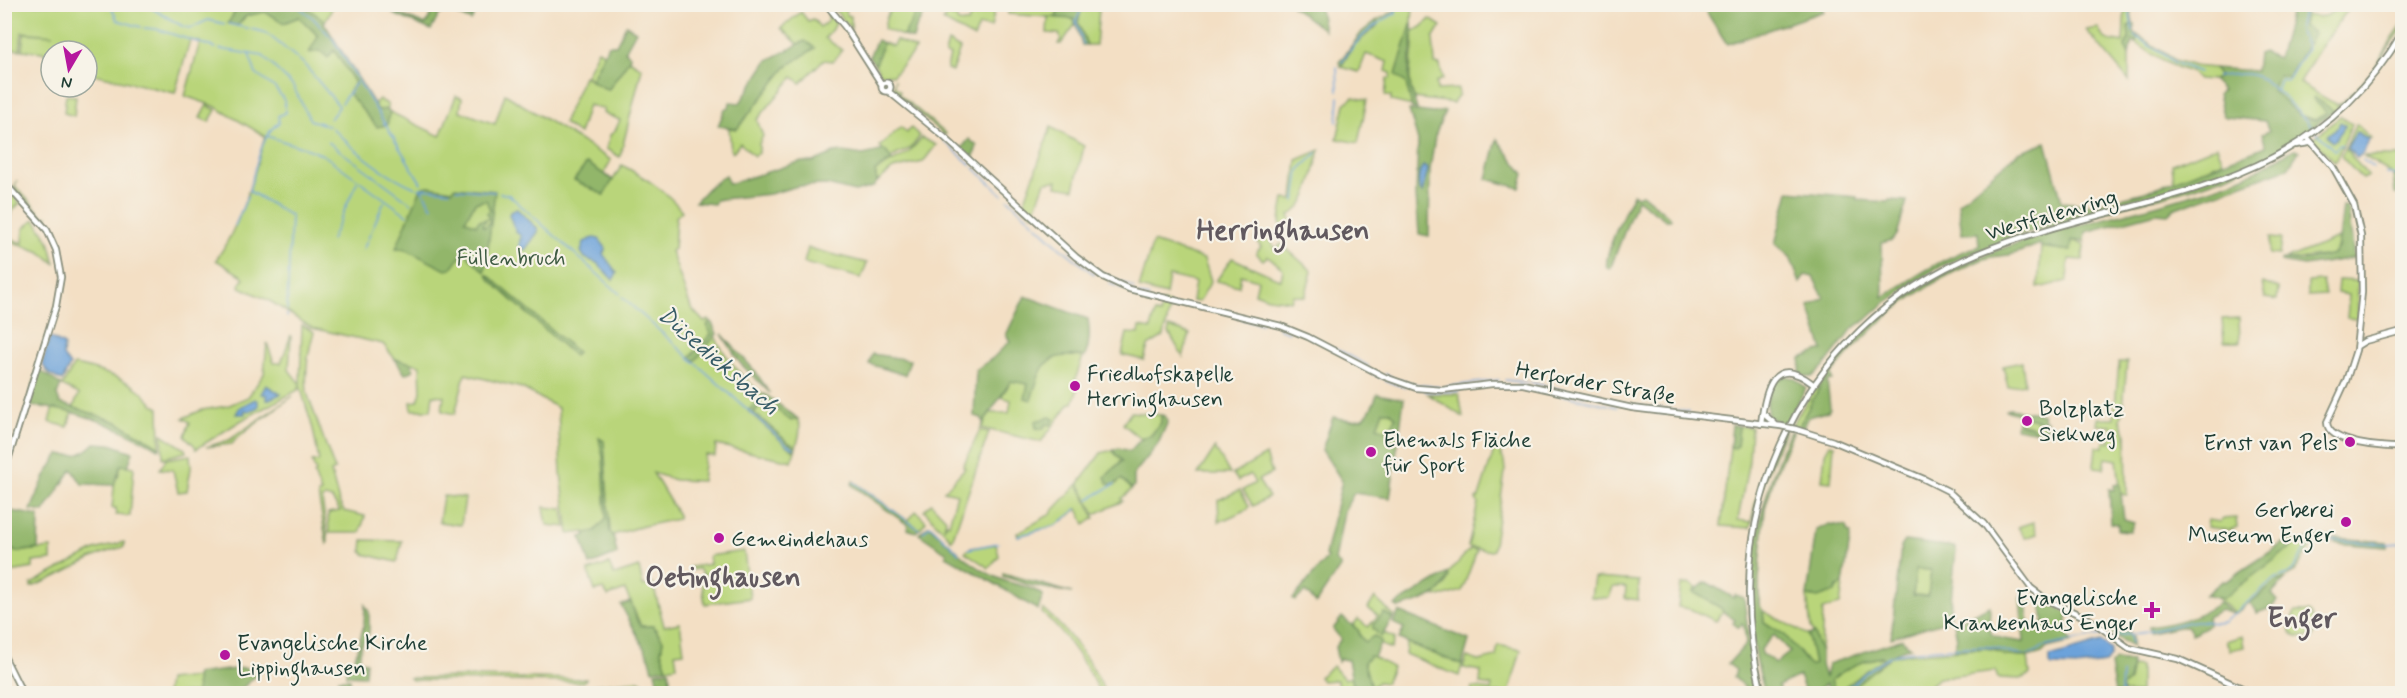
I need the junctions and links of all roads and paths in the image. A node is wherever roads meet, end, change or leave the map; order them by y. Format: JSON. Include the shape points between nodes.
{"nodes":[{"id":1,"x":826,"y":4,"type":"edge"},
{"id":2,"x":2403,"y":33,"type":"edge"},
{"id":3,"x":2306,"y":137,"type":"junction"},
{"id":4,"x":2309,"y":143,"type":"junction"},
{"id":5,"x":2294,"y":146,"type":"junction"},
{"id":6,"x":2319,"y":150,"type":"junction"},
{"id":7,"x":4,"y":182,"type":"edge"},
{"id":8,"x":2403,"y":331,"type":"edge"},
{"id":9,"x":2358,"y":339,"type":"junction"},
{"id":10,"x":2366,"y":341,"type":"junction"},
{"id":11,"x":2357,"y":346,"type":"junction"},
{"id":12,"x":1829,"y":365,"type":"junction"},
{"id":13,"x":1794,"y":374,"type":"junction"},
{"id":14,"x":1820,"y":375,"type":"junction"},
{"id":15,"x":1807,"y":380,"type":"junction"},
{"id":16,"x":1812,"y":386,"type":"junction"},
{"id":17,"x":1766,"y":392,"type":"junction"},
{"id":18,"x":1765,"y":415,"type":"junction"},
{"id":19,"x":1761,"y":424,"type":"junction"},
{"id":20,"x":1779,"y":426,"type":"junction"},
{"id":21,"x":2403,"y":447,"type":"edge"},
{"id":22,"x":4,"y":474,"type":"edge"},
{"id":23,"x":4,"y":656,"type":"edge"},
{"id":24,"x":22,"y":693,"type":"edge"},
{"id":25,"x":1762,"y":693,"type":"edge"},
{"id":26,"x":2253,"y":693,"type":"edge"}],
"edges":[{"from":1,"to":19,"type":"main road","name":"Herforder Straße","via":[[884,84],[883,90],[889,90],[1066,249],[1107,279],[1147,295],[1295,331],[1400,383],[1436,390],[1522,384],[1632,408]]},
{"from":2,"to":3,"type":"main road","name":"Westfalenring","via":[[2371,79]]},
{"from":3,"to":4,"type":"main road"},
{"from":3,"to":5,"type":"main road","name":"Westfalenring"},
{"from":3,"to":6,"type":"main road"},
{"from":4,"to":5,"type":"main road"},
{"from":4,"to":6,"type":"main road"},
{"from":5,"to":12,"type":"main road","name":"Westfalenring","via":[[2251,169],[2196,190],[2026,236],[1959,261],[1896,300]]},
{"from":6,"to":9,"type":"main road","via":[[2333,167],[2359,219],[2363,271]]},
{"from":7,"to":22,"type":"main road","via":[[47,230],[61,277],[58,302]]},
{"from":8,"to":10,"type":"main road"},
{"from":9,"to":10,"type":"main road"},
{"from":9,"to":11,"type":"main road"},
{"from":10,"to":11,"type":"main road"},
{"from":11,"to":21,"type":"main road","via":[[2327,422],[2330,431],[2376,447]]},
{"from":12,"to":14,"type":"main road","name":"Westfalenring"},
{"from":12,"to":16,"type":"main road","name":"Westfalenring"},
{"from":13,"to":15,"type":"main road"},
{"from":13,"to":16,"type":"main road"},
{"from":13,"to":17,"type":"main road","via":[[1778,375]]},
{"from":14,"to":15,"type":"main road"},
{"from":14,"to":16,"type":"main road","name":"Westfalenring"},
{"from":15,"to":16,"type":"main road"},
{"from":16,"to":25,"type":"main road","name":"Westfalenring","via":[[1786,431],[1756,518],[1748,602]]},
{"from":17,"to":18,"type":"main road"},
{"from":17,"to":19,"type":"main road"},
{"from":18,"to":19,"type":"main road"},
{"from":18,"to":20,"type":"main road"},
{"from":19,"to":20,"type":"main road","name":"Herforder Straße"},
{"from":20,"to":26,"type":"main road","name":"Herforder Straße","bridge":true,"via":[[1833,441],[1943,488],[1975,514],[2039,595],[2084,615],[2129,648],[2178,659]]},
{"from":23,"to":24,"type":"main road"}]}
